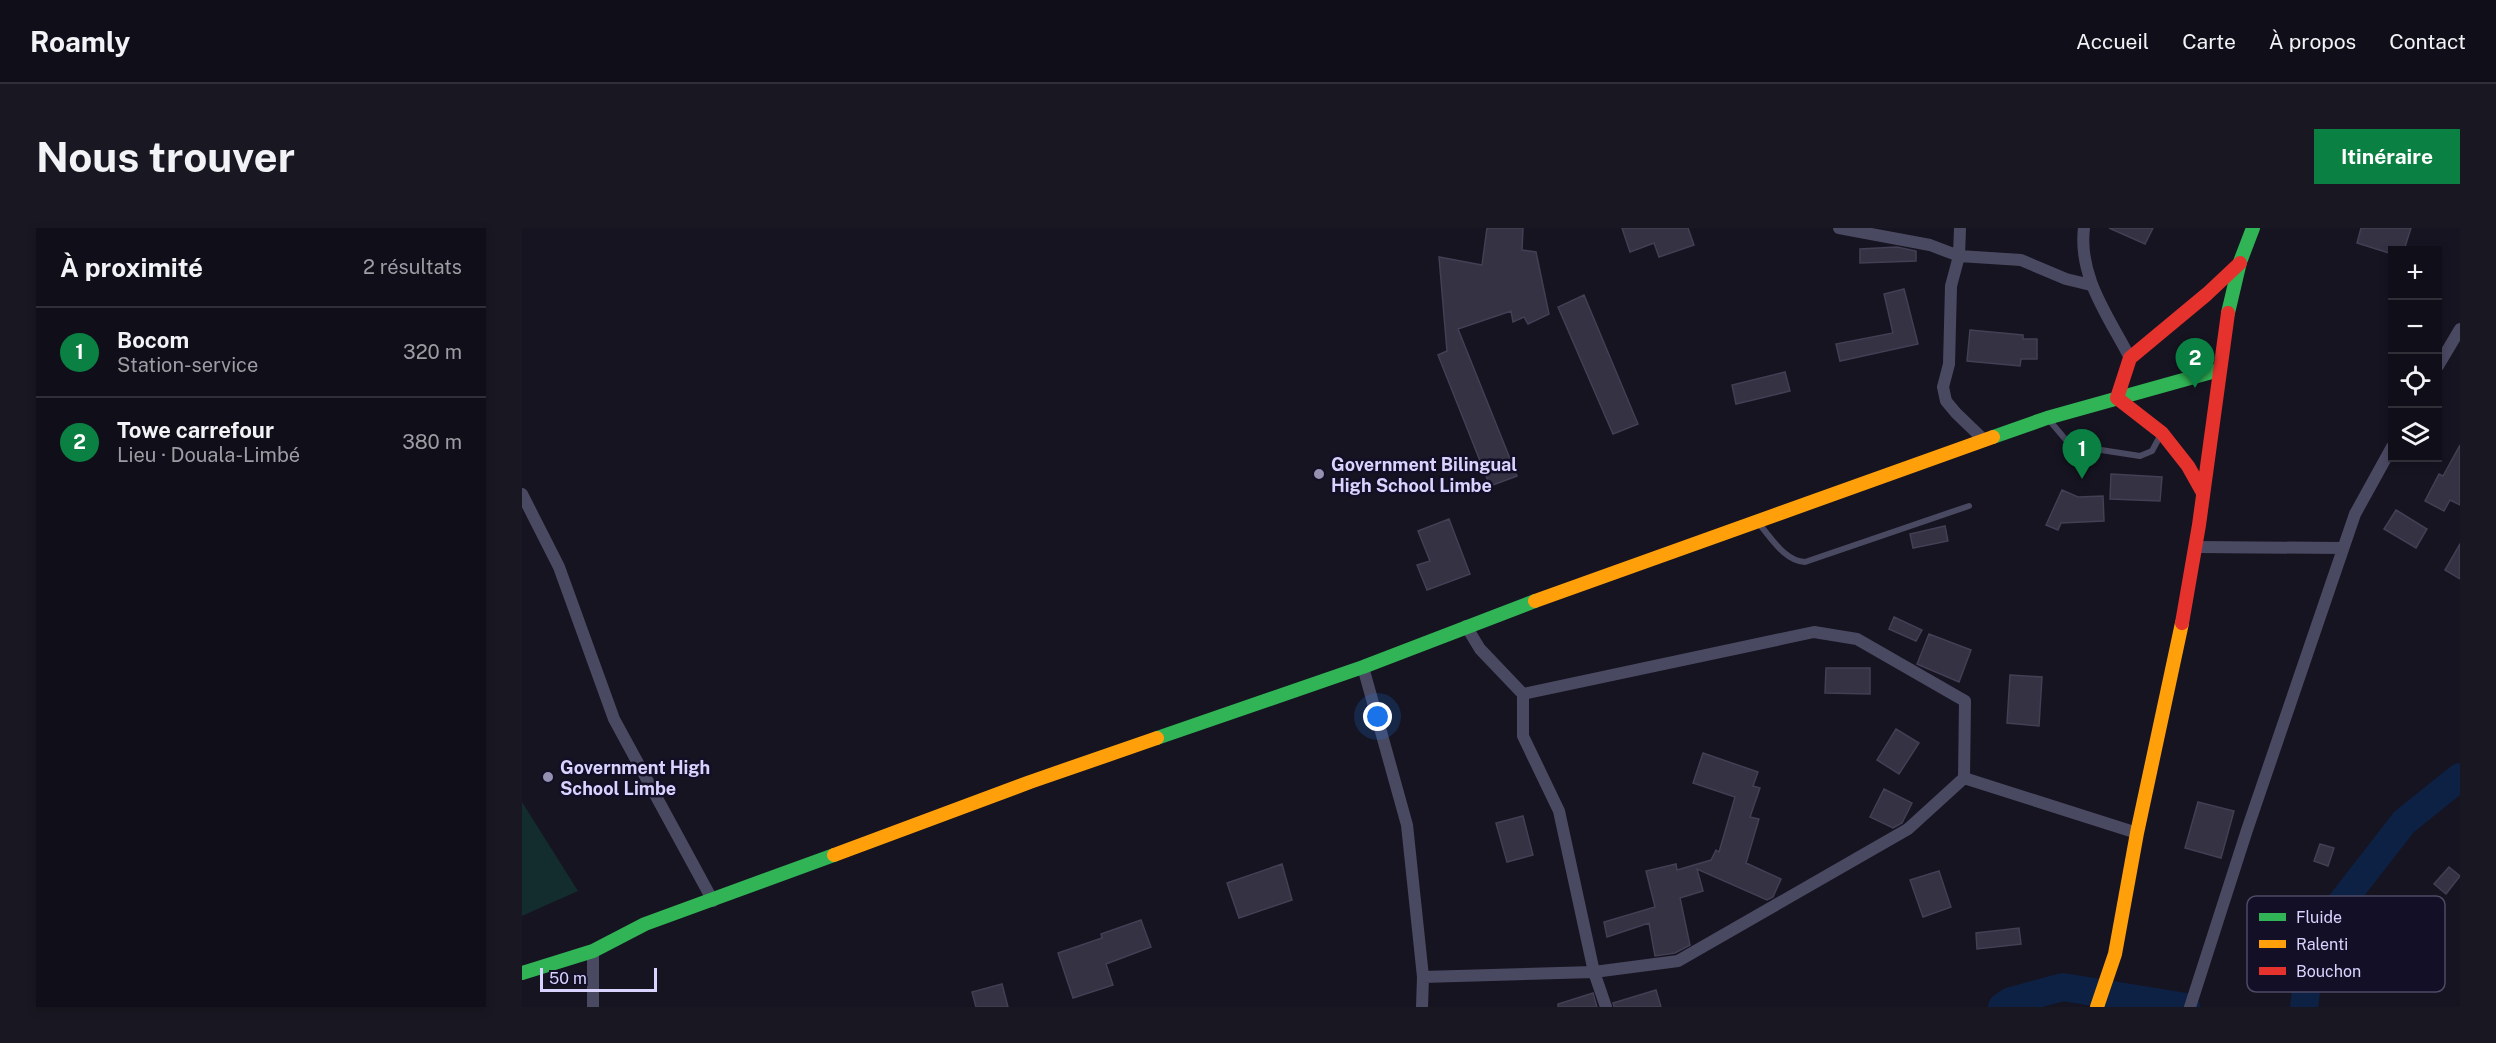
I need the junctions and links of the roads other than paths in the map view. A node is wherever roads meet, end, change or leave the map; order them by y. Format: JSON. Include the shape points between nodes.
{"nodes":[{"id":1,"x":1839,"y":228,"type":"edge"},
{"id":2,"x":1960,"y":228,"type":"edge"},
{"id":3,"x":2084,"y":228,"type":"edge"},
{"id":4,"x":2253,"y":228,"type":"edge"},
{"id":5,"x":1959,"y":256,"type":"junction"},
{"id":6,"x":2240,"y":262,"type":"junction"},
{"id":7,"x":2091,"y":285,"type":"junction"},
{"id":8,"x":2460,"y":329,"type":"edge"},
{"id":9,"x":2130,"y":358,"type":"junction"},
{"id":10,"x":2442,"y":359,"type":"edge"},
{"id":11,"x":2219,"y":370,"type":"junction"},
{"id":12,"x":2116,"y":398,"type":"junction"},
{"id":13,"x":2047,"y":418,"type":"junction"},
{"id":14,"x":2162,"y":433,"type":"junction"},
{"id":15,"x":1984,"y":440,"type":"junction"},
{"id":16,"x":2388,"y":454,"type":"edge"},
{"id":17,"x":2202,"y":491,"type":"junction"},
{"id":18,"x":522,"y":494,"type":"edge"},
{"id":19,"x":1969,"y":506,"type":"dead end"},
{"id":20,"x":1758,"y":522,"type":"junction"},
{"id":21,"x":2196,"y":547,"type":"junction"},
{"id":22,"x":2343,"y":548,"type":"junction"},
{"id":23,"x":1466,"y":626,"type":"junction"},
{"id":24,"x":1363,"y":667,"type":"junction"},
{"id":25,"x":1523,"y":694,"type":"junction"},
{"id":26,"x":1964,"y":778,"type":"junction"},
{"id":27,"x":2137,"y":833,"type":"junction"},
{"id":28,"x":713,"y":901,"type":"junction"},
{"id":29,"x":592,"y":951,"type":"junction"},
{"id":30,"x":1594,"y":972,"type":"junction"},
{"id":31,"x":522,"y":973,"type":"edge"},
{"id":32,"x":1423,"y":978,"type":"junction"},
{"id":33,"x":594,"y":1007,"type":"edge"},
{"id":34,"x":1422,"y":1007,"type":"edge"},
{"id":35,"x":1606,"y":1007,"type":"edge"},
{"id":36,"x":2097,"y":1007,"type":"edge"},
{"id":37,"x":2190,"y":1007,"type":"edge"}],
"edges":[{"from":1,"to":5,"type":"street","via":[[1930,245]]},
{"from":2,"to":5,"type":"street"},
{"from":3,"to":7,"type":"street","via":[[2084,253]]},
{"from":4,"to":6,"type":"main road"},
{"from":5,"to":7,"type":"street","via":[[2021,260]]},
{"from":5,"to":15,"type":"street","via":[[1951,286],[1949,364],[1943,387],[1946,401]]},
{"from":6,"to":9,"type":"main road"},
{"from":6,"to":11,"type":"main road"},
{"from":7,"to":9,"type":"street"},
{"from":8,"to":10,"type":"street"},
{"from":9,"to":12,"type":"main road"},
{"from":11,"to":12,"type":"main road"},
{"from":11,"to":17,"type":"main road"},
{"from":12,"to":13,"type":"main road"},
{"from":12,"to":14,"type":"main road"},
{"from":13,"to":14,"type":"lane","via":[[2075,446],[2140,456],[2152,451]]},
{"from":13,"to":15,"type":"main road"},
{"from":14,"to":17,"type":"main road"},
{"from":15,"to":20,"type":"main road"},
{"from":16,"to":22,"type":"street","via":[[2355,514]]},
{"from":17,"to":21,"type":"main road"},
{"from":18,"to":28,"type":"street","via":[[559,567],[614,719]]},
{"from":19,"to":20,"type":"lane","via":[[1805,562],[1795,562]]},
{"from":20,"to":23,"type":"main road"},
{"from":21,"to":22,"type":"street"},
{"from":21,"to":27,"type":"main road"},
{"from":22,"to":37,"type":"street"},
{"from":23,"to":24,"type":"main road"},
{"from":23,"to":25,"type":"street","via":[[1480,649]]},
{"from":24,"to":28,"type":"main road","via":[[1030,782]]},
{"from":24,"to":32,"type":"street","via":[[1407,825]]},
{"from":25,"to":26,"type":"street","via":[[1814,632],[1857,639],[1965,701]]},
{"from":25,"to":30,"type":"street","via":[[1523,736],[1559,811]]},
{"from":26,"to":27,"type":"street"},
{"from":26,"to":30,"type":"street","via":[[1908,829],[1678,961]]},
{"from":27,"to":36,"type":"main road","via":[[2115,954]]},
{"from":28,"to":29,"type":"main road","via":[[645,924]]},
{"from":29,"to":31,"type":"main road"},
{"from":29,"to":33,"type":"street"},
{"from":30,"to":32,"type":"street"},
{"from":30,"to":35,"type":"street"},
{"from":32,"to":34,"type":"street"}]}
